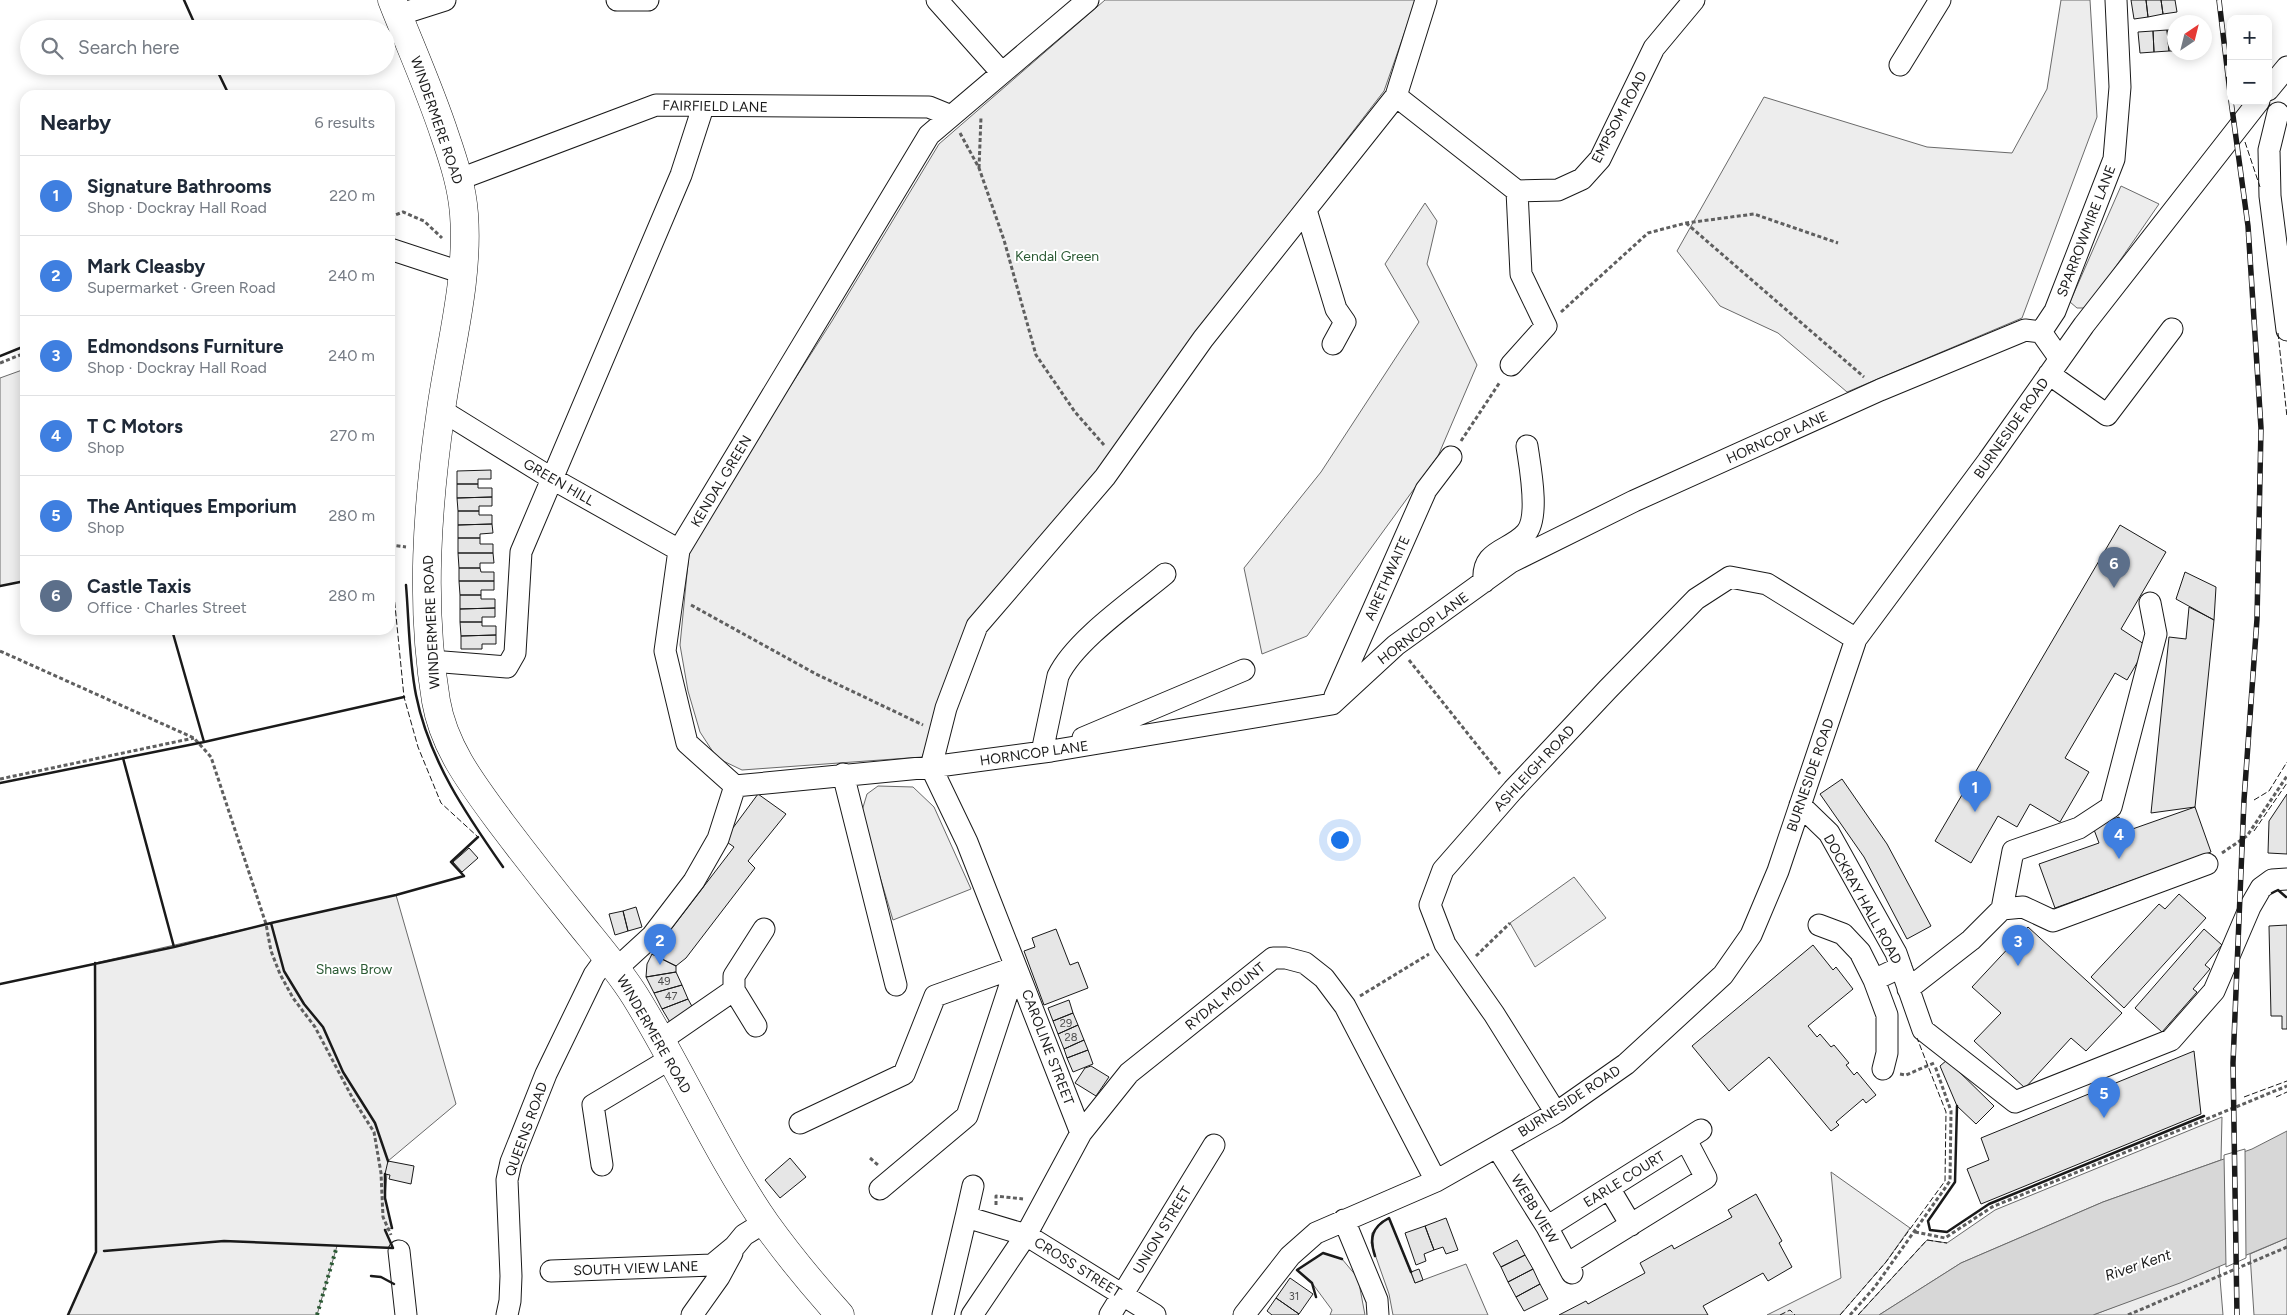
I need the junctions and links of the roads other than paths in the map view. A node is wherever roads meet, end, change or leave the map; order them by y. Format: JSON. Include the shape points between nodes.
{"nodes":[{"id":1,"x":445,"y":0,"type":"edge"},
{"id":2,"x":617,"y":0,"type":"edge"},
{"id":3,"x":648,"y":0,"type":"edge"},
{"id":4,"x":937,"y":0,"type":"edge"},
{"id":5,"x":1088,"y":0,"type":"edge"},
{"id":6,"x":1426,"y":0,"type":"edge"},
{"id":7,"x":1694,"y":0,"type":"edge"},
{"id":8,"x":1940,"y":0,"type":"edge"},
{"id":9,"x":2116,"y":0,"type":"edge"},
{"id":10,"x":395,"y":7,"type":"edge"},
{"id":11,"x":1900,"y":65,"type":"dead end"},
{"id":12,"x":2287,"y":67,"type":"edge"},
{"id":13,"x":1002,"y":73,"type":"junction"},
{"id":14,"x":2272,"y":85,"type":"edge"},
{"id":15,"x":1396,"y":96,"type":"junction"},
{"id":16,"x":2256,"y":105,"type":"edge"},
{"id":17,"x":703,"y":107,"type":"junction"},
{"id":18,"x":2278,"y":113,"type":"edge"},
{"id":19,"x":951,"y":116,"type":"junction"},
{"id":20,"x":460,"y":179,"type":"junction"},
{"id":21,"x":1517,"y":191,"type":"junction"},
{"id":22,"x":2279,"y":195,"type":"edge"},
{"id":23,"x":1306,"y":210,"type":"junction"},
{"id":24,"x":395,"y":250,"type":"edge"},
{"id":25,"x":463,"y":260,"type":"junction"},
{"id":26,"x":2055,"y":311,"type":"junction"},
{"id":27,"x":2084,"y":325,"type":"junction"},
{"id":28,"x":2172,"y":329,"type":"dead end"},
{"id":29,"x":2287,"y":330,"type":"edge"},
{"id":30,"x":2041,"y":332,"type":"junction"},
{"id":31,"x":1333,"y":344,"type":"dead end"},
{"id":32,"x":1510,"y":365,"type":"road end"},
{"id":33,"x":2055,"y":367,"type":"junction"},
{"id":34,"x":441,"y":410,"type":"junction"},
{"id":35,"x":1527,"y":446,"type":"dead end"},
{"id":36,"x":1451,"y":457,"type":"road end"},
{"id":37,"x":551,"y":478,"type":"junction"},
{"id":38,"x":679,"y":550,"type":"junction"},
{"id":39,"x":1165,"y":574,"type":"dead end"},
{"id":40,"x":1484,"y":582,"type":"junction"},
{"id":41,"x":2150,"y":603,"type":"dead end"},
{"id":42,"x":1856,"y":639,"type":"junction"},
{"id":43,"x":431,"y":661,"type":"junction"},
{"id":44,"x":1244,"y":670,"type":"dead end"},
{"id":45,"x":1332,"y":704,"type":"junction"},
{"id":46,"x":1047,"y":752,"type":"junction"},
{"id":47,"x":931,"y":767,"type":"junction"},
{"id":48,"x":843,"y":774,"type":"junction"},
{"id":49,"x":735,"y":786,"type":"junction"},
{"id":50,"x":1800,"y":805,"type":"junction"},
{"id":51,"x":2207,"y":864,"type":"road end"},
{"id":52,"x":2287,"y":879,"type":"edge"},
{"id":53,"x":2002,"y":910,"type":"junction"},
{"id":54,"x":1819,"y":925,"type":"dead end"},
{"id":55,"x":764,"y":929,"type":"dead end"},
{"id":56,"x":612,"y":963,"type":"junction"},
{"id":57,"x":1016,"y":967,"type":"junction"},
{"id":58,"x":1901,"y":967,"type":"junction"},
{"id":59,"x":1874,"y":980,"type":"junction"},
{"id":60,"x":896,"y":985,"type":"dead end"},
{"id":61,"x":1908,"y":989,"type":"junction"},
{"id":62,"x":734,"y":990,"type":"junction"},
{"id":63,"x":756,"y":1026,"type":"dead end"},
{"id":64,"x":665,"y":1050,"type":"junction"},
{"id":65,"x":1883,"y":1069,"type":"road end"},
{"id":66,"x":1556,"y":1113,"type":"junction"},
{"id":67,"x":800,"y":1122,"type":"dead end"},
{"id":68,"x":1081,"y":1133,"type":"junction"},
{"id":69,"x":1214,"y":1145,"type":"dead end"},
{"id":70,"x":1498,"y":1146,"type":"junction"},
{"id":71,"x":602,"y":1165,"type":"dead end"},
{"id":72,"x":1436,"y":1181,"type":"junction"},
{"id":73,"x":973,"y":1186,"type":"dead end"},
{"id":74,"x":1609,"y":1188,"type":"junction"},
{"id":75,"x":880,"y":1189,"type":"dead end"},
{"id":76,"x":966,"y":1217,"type":"junction"},
{"id":77,"x":1344,"y":1220,"type":"junction"},
{"id":78,"x":765,"y":1222,"type":"junction"},
{"id":79,"x":1631,"y":1225,"type":"junction"},
{"id":80,"x":1547,"y":1227,"type":"junction"},
{"id":81,"x":1026,"y":1235,"type":"junction"},
{"id":82,"x":735,"y":1246,"type":"junction"},
{"id":83,"x":399,"y":1251,"type":"road end"},
{"id":84,"x":551,"y":1271,"type":"dead end"},
{"id":85,"x":1122,"y":1296,"type":"junction"},
{"id":86,"x":406,"y":1315,"type":"edge"},
{"id":87,"x":507,"y":1315,"type":"edge"},
{"id":88,"x":692,"y":1315,"type":"edge"},
{"id":89,"x":840,"y":1315,"type":"edge"},
{"id":90,"x":943,"y":1315,"type":"edge"},
{"id":91,"x":972,"y":1315,"type":"edge"},
{"id":92,"x":1110,"y":1315,"type":"edge"},
{"id":93,"x":1155,"y":1315,"type":"edge"},
{"id":94,"x":1244,"y":1315,"type":"edge"},
{"id":95,"x":1378,"y":1315,"type":"edge"}],
"edges":[{"from":1,"to":10,"type":"street"},
{"from":2,"to":3,"type":"street"},
{"from":4,"to":13,"type":"street"},
{"from":5,"to":13,"type":"street","name":"KENDAL GREEN"},
{"from":6,"to":15,"type":"street"},
{"from":7,"to":21,"type":"street","name":"EMPSOM ROAD","via":[[1654,48],[1600,159],[1582,179],[1558,190]]},
{"from":8,"to":11,"type":"street"},
{"from":9,"to":26,"type":"street","name":"SPARROWMIRE LANE","via":[[2120,86],[2114,158]]},
{"from":10,"to":20,"type":"highway","name":"WINDERMERE ROAD"},
{"from":12,"to":14,"type":"street"},
{"from":13,"to":19,"type":"street","name":"KENDAL GREEN"},
{"from":15,"to":21,"type":"street"},
{"from":15,"to":23,"type":"street"},
{"from":16,"to":27,"type":"street","name":"BURNESIDE ROAD"},
{"from":17,"to":19,"type":"street","name":"FAIRFIELD LANE","via":[[929,107]]},
{"from":17,"to":20,"type":"street","name":"FAIRFIELD LANE","via":[[656,105]]},
{"from":17,"to":37,"type":"street","via":[[681,175]]},
{"from":18,"to":22,"type":"street","via":[[2269,150]]},
{"from":19,"to":38,"type":"street","name":"KENDAL GREEN","via":[[929,135]]},
{"from":20,"to":25,"type":"highway","name":"WINDERMERE ROAD","via":[[465,217]]},
{"from":21,"to":32,"type":"street","via":[[1521,274],[1546,326]]},
{"from":22,"to":29,"type":"street"},
{"from":23,"to":31,"type":"street","via":[[1336,309],[1345,322]]},
{"from":23,"to":47,"type":"street","via":[[1203,339],[1105,477],[977,626],[946,708]]},
{"from":24,"to":25,"type":"street"},
{"from":25,"to":34,"type":"highway","name":"WINDERMERE ROAD"},
{"from":26,"to":27,"type":"street","name":"SPARROWMIRE LANE"},
{"from":26,"to":30,"type":"street","name":"SPARROWMIRE LANE"},
{"from":27,"to":33,"type":"street","name":"BURNESIDE ROAD"},
{"from":28,"to":33,"type":"street","via":[[2107,415]]},
{"from":30,"to":33,"type":"street"},
{"from":30,"to":40,"type":"street","name":"HORNCOP LANE","via":[[2025,330],[1880,390],[1634,501],[1511,562]]},
{"from":33,"to":42,"type":"street","name":"BURNESIDE ROAD"},
{"from":34,"to":37,"type":"street","name":"GREEN HILL"},
{"from":34,"to":43,"type":"highway","name":"WINDERMERE ROAD","via":[[428,516]]},
{"from":35,"to":40,"type":"street","via":[[1532,481],[1532,518],[1526,533],[1491,557],[1483,570]]},
{"from":36,"to":45,"type":"street","name":"AIRETHWAITE","via":[[1426,490]]},
{"from":37,"to":38,"type":"street","name":"GREEN HILL"},
{"from":37,"to":43,"type":"street","via":[[521,552],[515,653],[507,666]]},
{"from":38,"to":49,"type":"street","name":"KENDAL GREEN","via":[[665,651],[687,743]]},
{"from":39,"to":46,"type":"street","via":[[1084,643],[1062,668],[1058,676]]},
{"from":40,"to":45,"type":"street","name":"HORNCOP LANE","via":[[1396,645]]},
{"from":41,"to":53,"type":"street","via":[[2156,634],[2111,807],[2079,828],[2014,851]]},
{"from":42,"to":50,"type":"street","name":"BURNESIDE ROAD"},
{"from":42,"to":66,"type":"street","name":"ASHLEIGH ROAD","via":[[1767,584],[1730,577],[1696,599],[1513,790],[1443,870],[1430,905],[1445,944]]},
{"from":43,"to":56,"type":"highway","name":"WINDERMERE ROAD","via":[[442,726],[469,780]]},
{"from":44,"to":46,"type":"street"},
{"from":45,"to":46,"type":"street","name":"HORNCOP LANE"},
{"from":46,"to":47,"type":"street","name":"HORNCOP LANE"},
{"from":47,"to":48,"type":"street","name":"HORNCOP LANE"},
{"from":47,"to":57,"type":"street","name":"CAROLINE STREET","via":[[967,842]]},
{"from":48,"to":49,"type":"street","name":"HORNCOP LANE"},
{"from":48,"to":60,"type":"street"},
{"from":49,"to":56,"type":"street","name":"QUEENS ROAD","via":[[718,839],[694,881],[652,936]]},
{"from":50,"to":58,"type":"street","name":"DOCKRAY HALL ROAD","via":[[1829,833]]},
{"from":50,"to":66,"type":"street","name":"BURNESIDE ROAD","via":[[1778,871],[1751,935],[1723,975],[1626,1064]]},
{"from":51,"to":53,"type":"street","via":[[2053,921],[2023,907]]},
{"from":52,"to":61,"type":"street","name":"DOCKRAY HALL ROAD","via":[[2272,880],[2261,888],[2214,991],[2171,1040],[2015,1102],[1923,1030]]},
{"from":53,"to":61,"type":"street","via":[[1971,940]]},
{"from":54,"to":59,"type":"street","via":[[1843,934],[1860,952]]},
{"from":55,"to":62,"type":"street","via":[[734,976]]},
{"from":56,"to":64,"type":"highway","name":"WINDERMERE ROAD"},
{"from":56,"to":87,"type":"street","name":"QUEENS ROAD","via":[[594,975],[546,1074],[511,1162],[507,1180],[511,1276]]},
{"from":57,"to":67,"type":"street","via":[[936,996],[904,1074]]},
{"from":57,"to":68,"type":"street","name":"CAROLINE STREET"},
{"from":57,"to":75,"type":"street","via":[[967,1116]]},
{"from":58,"to":59,"type":"street"},
{"from":58,"to":61,"type":"street","name":"DOCKRAY HALL ROAD"},
{"from":59,"to":65,"type":"street","via":[[1887,1014],[1887,1053]]},
{"from":62,"to":63,"type":"street"},
{"from":62,"to":64,"type":"street"},
{"from":64,"to":71,"type":"street","via":[[593,1105]]},
{"from":64,"to":78,"type":"highway","name":"WINDERMERE ROAD"},
{"from":66,"to":70,"type":"street","name":"BURNESIDE ROAD"},
{"from":68,"to":72,"type":"street","name":"RYDAL MOUNT","via":[[1129,1073],[1273,958],[1286,958],[1305,963],[1324,978],[1345,1006]]},
{"from":68,"to":81,"type":"street"},
{"from":69,"to":85,"type":"street","name":"UNION STREET"},
{"from":70,"to":72,"type":"street","name":"BURNESIDE ROAD"},
{"from":70,"to":80,"type":"street","name":"WEBB VIEW"},
{"from":72,"to":77,"type":"street","name":"BURNESIDE ROAD"},
{"from":73,"to":76,"type":"street"},
{"from":74,"to":79,"type":"street"},
{"from":74,"to":79,"type":"street","name":"EARLE COURT","via":[[1694,1135],[1706,1178]]},
{"from":74,"to":80,"type":"street","name":"EARLE COURT"},
{"from":76,"to":81,"type":"street","name":"CROSS STREET"},
{"from":76,"to":90,"type":"street"},
{"from":77,"to":94,"type":"street","name":"BURNESIDE ROAD","via":[[1316,1233],[1290,1256]]},
{"from":77,"to":95,"type":"street","via":[[1377,1300]]},
{"from":78,"to":82,"type":"street","name":"SOUTH VIEW LANE","via":[[744,1235]]},
{"from":78,"to":89,"type":"highway","name":"WINDERMERE ROAD","via":[[802,1272]]},
{"from":79,"to":80,"type":"street","name":"WEBB VIEW","via":[[1569,1268]]},
{"from":81,"to":85,"type":"street","name":"CROSS STREET"},
{"from":81,"to":91,"type":"street"},
{"from":82,"to":84,"type":"street","name":"SOUTH VIEW LANE","via":[[712,1265]]},
{"from":82,"to":88,"type":"street","via":[[730,1260]]},
{"from":83,"to":86,"type":"street"},
{"from":85,"to":92,"type":"street","name":"UNION STREET"},
{"from":85,"to":93,"type":"street","name":"CROSS STREET"}]}
